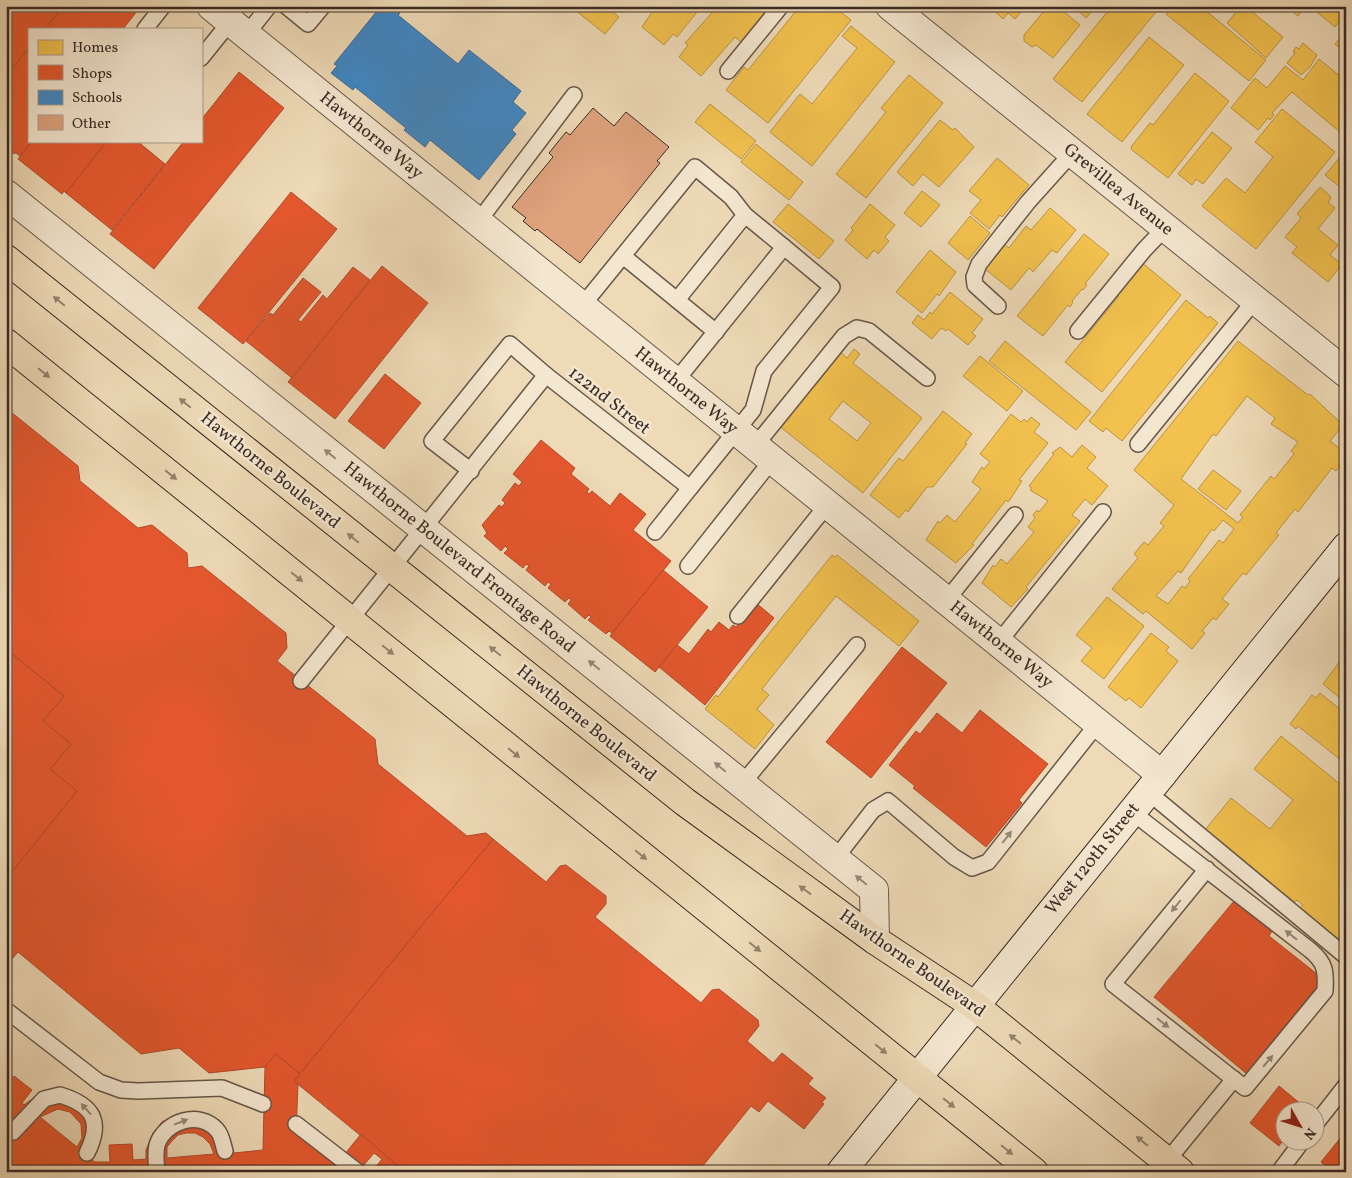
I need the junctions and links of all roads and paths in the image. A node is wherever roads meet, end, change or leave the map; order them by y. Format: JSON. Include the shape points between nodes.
{"nodes":[{"id":1,"x":163,"y":6,"type":"edge"},
{"id":2,"x":269,"y":6,"type":"edge"},
{"id":3,"x":286,"y":6,"type":"edge"},
{"id":4,"x":323,"y":6,"type":"edge"},
{"id":5,"x":781,"y":6,"type":"edge"},
{"id":6,"x":794,"y":6,"type":"edge"},
{"id":7,"x":890,"y":6,"type":"edge"},
{"id":8,"x":229,"y":21,"type":"edge"},
{"id":9,"x":146,"y":28,"type":"edge"},
{"id":10,"x":774,"y":30,"type":"dead end"},
{"id":11,"x":202,"y":57,"type":"edge"},
{"id":12,"x":728,"y":71,"type":"dead end"},
{"id":13,"x":574,"y":95,"type":"dead end"},
{"id":14,"x":1072,"y":153,"type":"junction"},
{"id":15,"x":6,"y":194,"type":"edge"},
{"id":16,"x":745,"y":216,"type":"junction"},
{"id":17,"x":478,"y":222,"type":"junction"},
{"id":18,"x":1166,"y":228,"type":"junction"},
{"id":19,"x":784,"y":247,"type":"junction"},
{"id":20,"x":623,"y":256,"type":"junction"},
{"id":21,"x":6,"y":259,"type":"edge"},
{"id":22,"x":677,"y":300,"type":"junction"},
{"id":23,"x":1255,"y":300,"type":"junction"},
{"id":24,"x":582,"y":306,"type":"junction"},
{"id":25,"x":998,"y":306,"type":"dead end"},
{"id":26,"x":716,"y":332,"type":"junction"},
{"id":27,"x":1078,"y":332,"type":"dead end"},
{"id":28,"x":6,"y":343,"type":"edge"},
{"id":29,"x":1346,"y":373,"type":"edge"},
{"id":30,"x":546,"y":375,"type":"junction"},
{"id":31,"x":927,"y":378,"type":"dead end"},
{"id":32,"x":675,"y":382,"type":"junction"},
{"id":33,"x":1138,"y":444,"type":"dead end"},
{"id":34,"x":755,"y":446,"type":"junction"},
{"id":35,"x":470,"y":471,"type":"junction"},
{"id":36,"x":690,"y":488,"type":"junction"},
{"id":37,"x":827,"y":504,"type":"junction"},
{"id":38,"x":1103,"y":512,"type":"dead end"},
{"id":39,"x":1016,"y":515,"type":"dead end"},
{"id":40,"x":423,"y":529,"type":"junction"},
{"id":41,"x":655,"y":532,"type":"dead end"},
{"id":42,"x":1346,"y":547,"type":"edge"},
{"id":43,"x":688,"y":566,"type":"dead end"},
{"id":44,"x":391,"y":568,"type":"junction"},
{"id":45,"x":946,"y":601,"type":"junction"},
{"id":46,"x":738,"y":616,"type":"dead end"},
{"id":47,"x":350,"y":620,"type":"junction"},
{"id":48,"x":998,"y":643,"type":"junction"},
{"id":49,"x":857,"y":645,"type":"dead end"},
{"id":50,"x":301,"y":681,"type":"dead end"},
{"id":51,"x":1098,"y":723,"type":"junction"},
{"id":52,"x":742,"y":784,"type":"junction"},
{"id":53,"x":1147,"y":793,"type":"junction"},
{"id":54,"x":835,"y":859,"type":"junction"},
{"id":55,"x":1207,"y":869,"type":"junction"},
{"id":56,"x":875,"y":940,"type":"junction"},
{"id":57,"x":1346,"y":951,"type":"edge"},
{"id":58,"x":975,"y":1006,"type":"junction"},
{"id":59,"x":6,"y":1010,"type":"edge"},
{"id":60,"x":917,"y":1078,"type":"junction"},
{"id":61,"x":1234,"y":1079,"type":"junction"},
{"id":62,"x":1346,"y":1086,"type":"edge"},
{"id":63,"x":263,"y":1104,"type":"dead end"},
{"id":64,"x":1324,"y":1114,"type":"edge"},
{"id":65,"x":296,"y":1124,"type":"dead end"},
{"id":66,"x":13,"y":1132,"type":"dead end"},
{"id":67,"x":1296,"y":1150,"type":"edge"},
{"id":68,"x":225,"y":1151,"type":"dead end"},
{"id":69,"x":87,"y":1153,"type":"dead end"},
{"id":70,"x":156,"y":1165,"type":"edge"},
{"id":71,"x":1173,"y":1167,"type":"edge"},
{"id":72,"x":358,"y":1172,"type":"edge"},
{"id":73,"x":841,"y":1172,"type":"edge"},
{"id":74,"x":1034,"y":1172,"type":"edge"},
{"id":75,"x":1279,"y":1172,"type":"edge"}],
"edges":[{"from":1,"to":9,"type":"lane"},
{"from":2,"to":8,"type":"lane"},
{"from":3,"to":4,"type":"lane","via":[[308,24]]},
{"from":5,"to":12,"type":"lane"},
{"from":6,"to":10,"type":"lane"},
{"from":7,"to":14,"type":"street","name":"Grevillea Avenue"},
{"from":8,"to":11,"type":"lane"},
{"from":8,"to":17,"type":"street","name":"Hawthorne Way"},
{"from":13,"to":17,"type":"lane"},
{"from":14,"to":18,"type":"street","name":"Grevillea Avenue"},
{"from":14,"to":25,"type":"lane","via":[[979,264],[974,277],[975,286]]},
{"from":40,"to":15,"type":"street","name":"Hawthorne Boulevard Frontage Road","one_way":true},
{"from":16,"to":19,"type":"lane"},
{"from":16,"to":20,"type":"lane","via":[[731,197],[695,167]]},
{"from":16,"to":22,"type":"lane"},
{"from":17,"to":24,"type":"street","name":"Hawthorne Way"},
{"from":18,"to":23,"type":"street","name":"Grevillea Avenue"},
{"from":18,"to":27,"type":"lane","via":[[1144,250]]},
{"from":19,"to":26,"type":"lane"},
{"from":19,"to":34,"type":"lane","via":[[832,287],[764,371],[753,410]]},
{"from":20,"to":22,"type":"lane"},
{"from":20,"to":24,"type":"lane"},
{"from":44,"to":21,"type":"main road","name":"Hawthorne Boulevard","one_way":true},
{"from":22,"to":26,"type":"lane"},
{"from":23,"to":29,"type":"street","name":"Grevillea Avenue"},
{"from":23,"to":33,"type":"lane"},
{"from":24,"to":32,"type":"street","name":"Hawthorne Way"},
{"from":26,"to":32,"type":"lane"},
{"from":28,"to":47,"type":"main road","one_way":true},
{"from":30,"to":35,"type":"lane","name":"122nd Street"},
{"from":30,"to":35,"type":"lane","via":[[510,344],[432,442]]},
{"from":30,"to":36,"type":"lane","name":"122nd Street"},
{"from":31,"to":34,"type":"lane","via":[[869,331],[857,328],[844,336]]},
{"from":32,"to":34,"type":"street","name":"Hawthorne Way"},
{"from":34,"to":36,"type":"lane"},
{"from":34,"to":37,"type":"street","name":"Hawthorne Way"},
{"from":34,"to":43,"type":"lane"},
{"from":35,"to":40,"type":"lane","name":"122nd Street"},
{"from":36,"to":41,"type":"lane"},
{"from":37,"to":45,"type":"street","name":"Hawthorne Way"},
{"from":37,"to":46,"type":"lane"},
{"from":38,"to":48,"type":"lane"},
{"from":39,"to":45,"type":"lane"},
{"from":40,"to":44,"type":"lane","name":"122nd Street"},
{"from":52,"to":40,"type":"street","name":"Hawthorne Boulevard Frontage Road","one_way":true},
{"from":42,"to":53,"type":"street","name":"West 120th Street"},
{"from":44,"to":47,"type":"lane","name":"122nd Street"},
{"from":56,"to":44,"type":"main road","name":"Hawthorne Boulevard","one_way":true,"via":[[685,802]]},
{"from":45,"to":48,"type":"street","name":"Hawthorne Way"},
{"from":47,"to":50,"type":"lane","name":"122nd Street"},
{"from":47,"to":60,"type":"main road","one_way":true},
{"from":48,"to":51,"type":"street","name":"Hawthorne Way"},
{"from":49,"to":52,"type":"lane"},
{"from":51,"to":53,"type":"street","name":"Hawthorne Way"},
{"from":54,"to":51,"type":"lane","one_way":true,"via":[[873,810],[888,801],[954,857],[972,868],[988,862]]},
{"from":52,"to":54,"type":"street","name":"Hawthorne Boulevard Frontage Road"},
{"from":53,"to":55,"type":"lane"},
{"from":53,"to":57,"type":"lane","via":[[1343,954]]},
{"from":53,"to":58,"type":"street","name":"West 120th Street"},
{"from":56,"to":54,"type":"street","name":"Hawthorne Boulevard Frontage Road","one_way":true,"via":[[874,890]]},
{"from":55,"to":61,"type":"lane","one_way":true,"via":[[1113,984]]},
{"from":61,"to":55,"type":"lane","one_way":true,"via":[[1245,1088],[1325,992],[1326,971],[1316,954]]},
{"from":56,"to":58,"type":"main road","name":"Hawthorne Boulevard"},
{"from":58,"to":60,"type":"street","name":"West 120th Street"},
{"from":71,"to":58,"type":"main road","name":"Hawthorne Boulevard","one_way":true},
{"from":59,"to":63,"type":"lane","via":[[99,1082],[138,1092],[222,1088]]},
{"from":60,"to":73,"type":"street","name":"West 120th Street"},
{"from":60,"to":74,"type":"main road","one_way":true},
{"from":61,"to":71,"type":"lane"},
{"from":62,"to":64,"type":"lane"},
{"from":65,"to":72,"type":"lane"},
{"from":69,"to":66,"type":"lane","one_way":true,"via":[[96,1133],[93,1118],[85,1106],[60,1094],[44,1099]]},
{"from":67,"to":75,"type":"lane"},
{"from":70,"to":68,"type":"lane","one_way":true,"via":[[157,1145],[165,1130],[190,1119],[204,1122],[217,1130]]}]}
